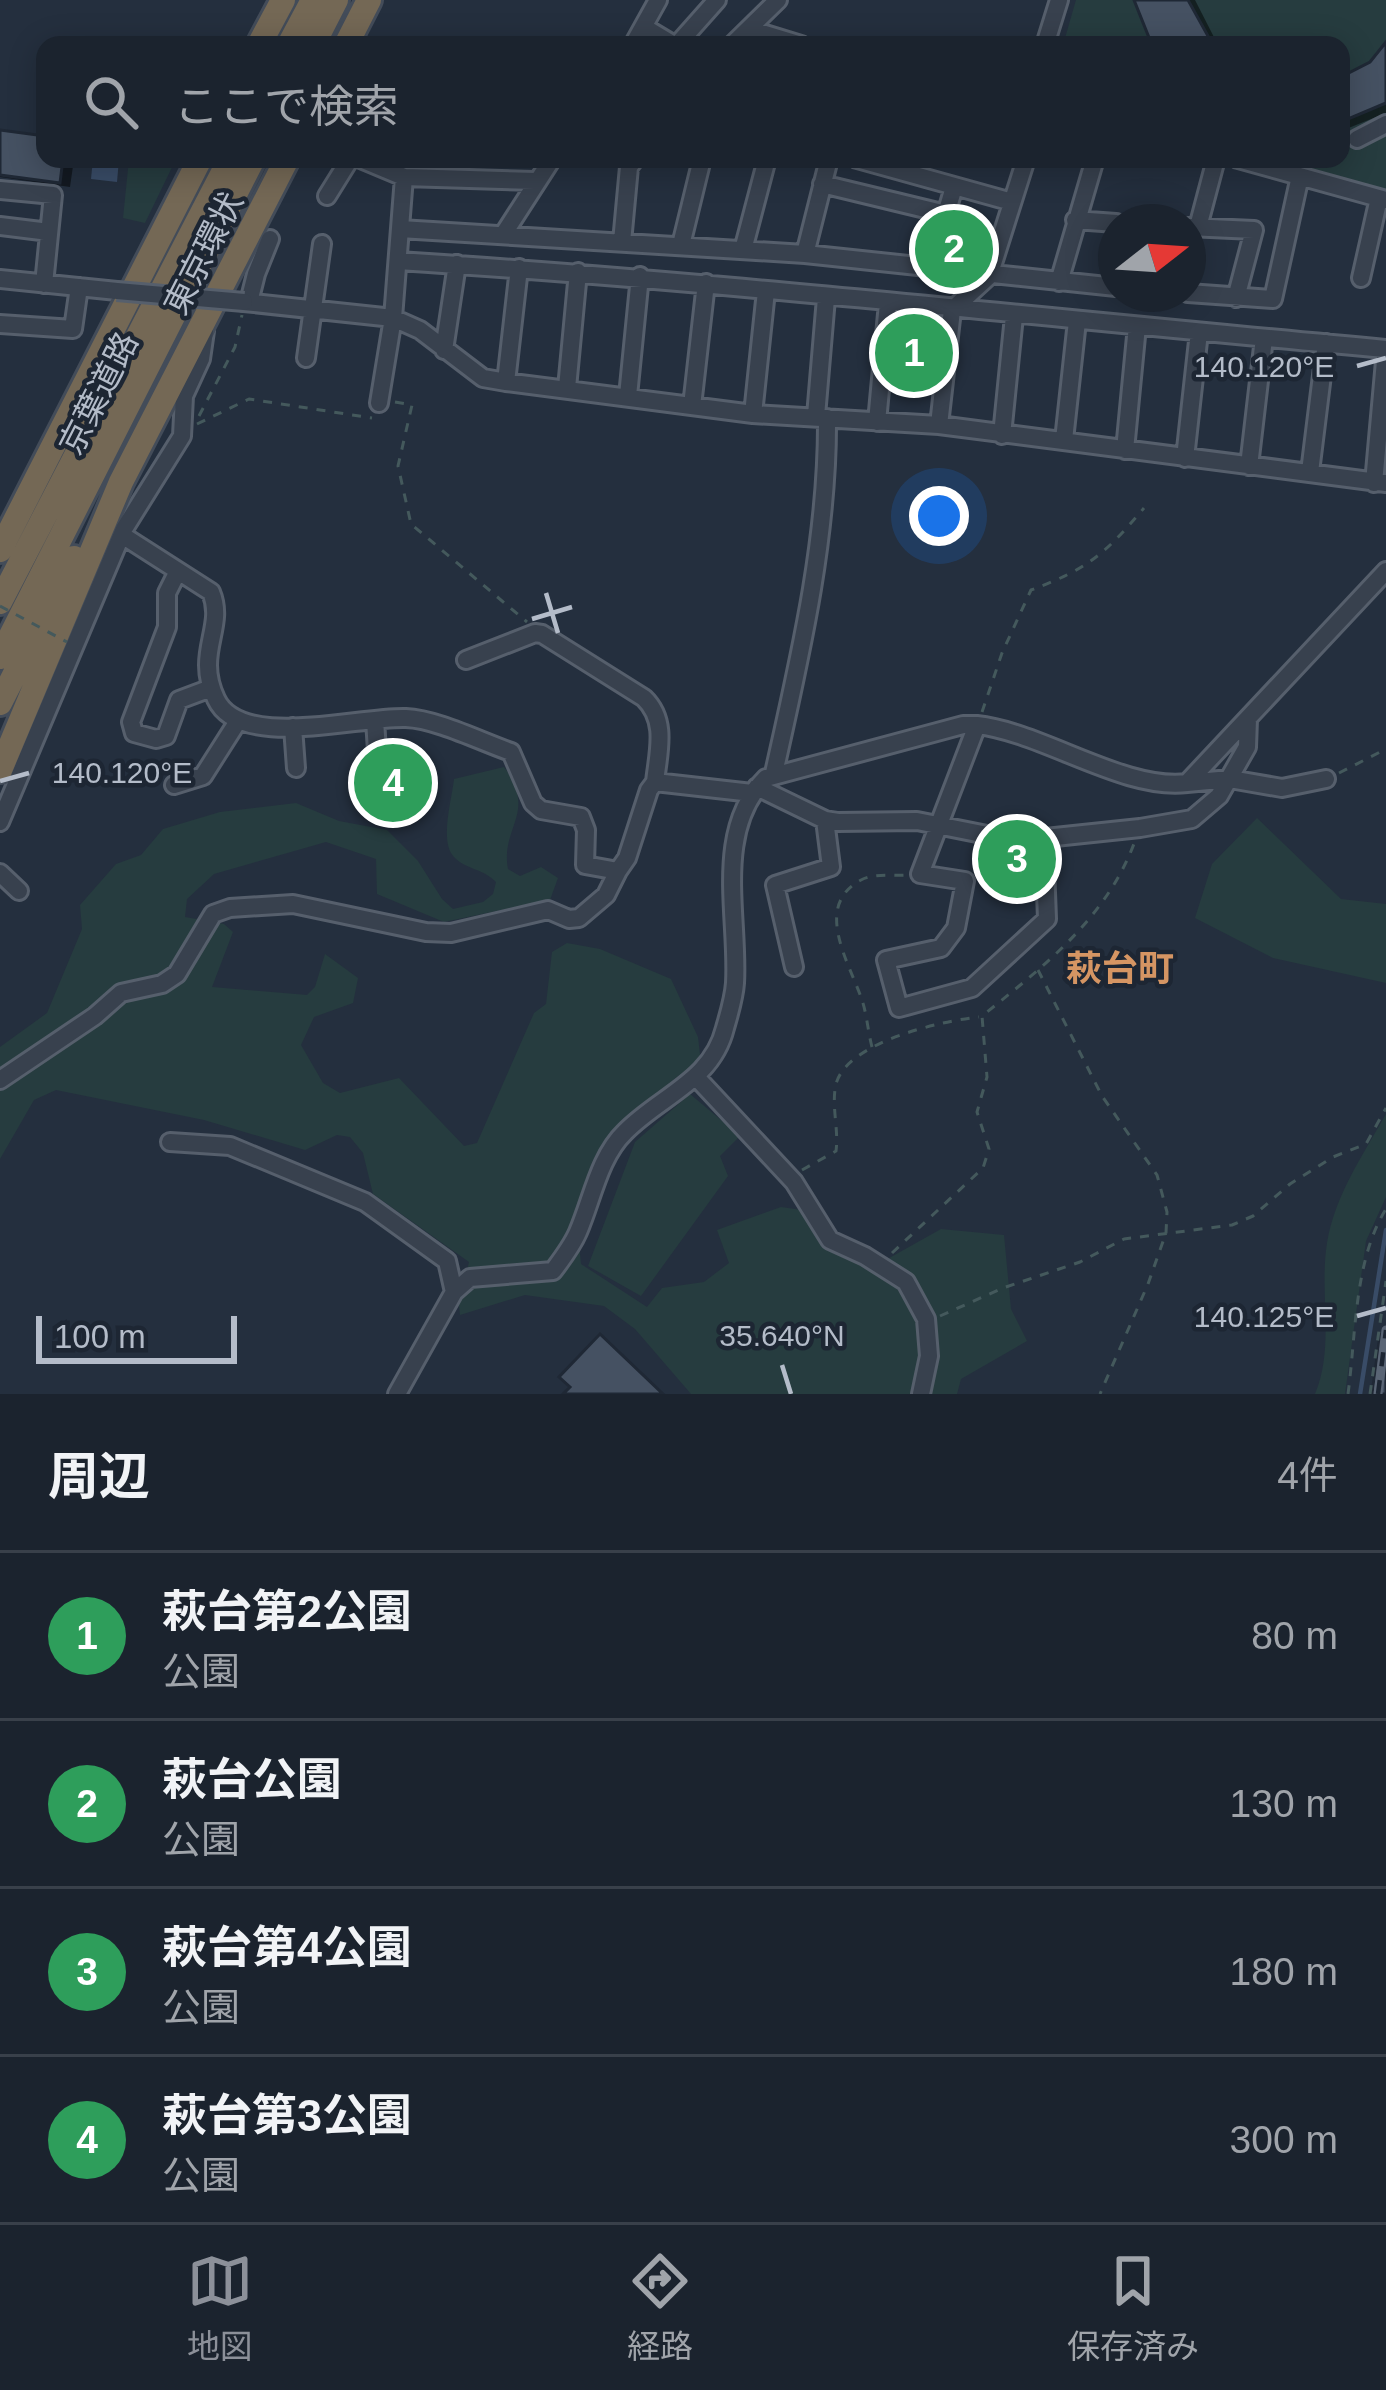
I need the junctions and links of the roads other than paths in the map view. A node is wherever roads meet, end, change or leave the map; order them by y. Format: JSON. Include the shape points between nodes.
{"nodes":[{"id":1,"x":283,"y":0,"type":"edge"},
{"id":2,"x":313,"y":0,"type":"edge"},
{"id":3,"x":336,"y":0,"type":"edge"},
{"id":4,"x":369,"y":0,"type":"edge"},
{"id":5,"x":658,"y":0,"type":"edge"},
{"id":6,"x":717,"y":0,"type":"edge"},
{"id":7,"x":778,"y":0,"type":"edge"},
{"id":8,"x":1059,"y":0,"type":"edge"},
{"id":9,"x":644,"y":27,"type":"junction"},
{"id":10,"x":749,"y":29,"type":"junction"},
{"id":11,"x":265,"y":36,"type":"edge"},
{"id":12,"x":294,"y":36,"type":"edge"},
{"id":13,"x":318,"y":36,"type":"edge"},
{"id":14,"x":351,"y":36,"type":"edge"},
{"id":15,"x":638,"y":36,"type":"edge"},
{"id":16,"x":660,"y":36,"type":"edge"},
{"id":17,"x":684,"y":36,"type":"edge"},
{"id":18,"x":742,"y":36,"type":"edge"},
{"id":19,"x":772,"y":36,"type":"edge"},
{"id":20,"x":1048,"y":36,"type":"edge"},
{"id":21,"x":1386,"y":124,"type":"edge"},
{"id":22,"x":1357,"y":139,"type":"dead end"},
{"id":23,"x":195,"y":168,"type":"edge"},
{"id":24,"x":225,"y":168,"type":"edge"},
{"id":25,"x":248,"y":168,"type":"edge"},
{"id":26,"x":282,"y":168,"type":"edge"},
{"id":27,"x":344,"y":168,"type":"edge"},
{"id":28,"x":382,"y":168,"type":"edge"},
{"id":29,"x":545,"y":168,"type":"edge"},
{"id":30,"x":629,"y":168,"type":"edge"},
{"id":31,"x":700,"y":168,"type":"edge"},
{"id":32,"x":765,"y":168,"type":"edge"},
{"id":33,"x":826,"y":168,"type":"edge"},
{"id":34,"x":888,"y":168,"type":"edge"},
{"id":35,"x":1024,"y":168,"type":"edge"},
{"id":36,"x":1092,"y":168,"type":"edge"},
{"id":37,"x":1213,"y":168,"type":"edge"},
{"id":38,"x":1271,"y":168,"type":"edge"},
{"id":39,"x":1300,"y":176,"type":"junction"},
{"id":40,"x":404,"y":177,"type":"junction"},
{"id":41,"x":535,"y":181,"type":"junction"},
{"id":42,"x":822,"y":184,"type":"junction"},
{"id":43,"x":954,"y":187,"type":"junction"},
{"id":44,"x":0,"y":190,"type":"edge"},
{"id":45,"x":327,"y":196,"type":"dead end"},
{"id":46,"x":1382,"y":199,"type":"edge"},
{"id":47,"x":1012,"y":202,"type":"junction"},
{"id":48,"x":1201,"y":204,"type":"edge"},
{"id":49,"x":1075,"y":220,"type":"junction"},
{"id":50,"x":1098,"y":222,"type":"edge"},
{"id":51,"x":0,"y":226,"type":"edge"},
{"id":52,"x":1206,"y":228,"type":"edge"},
{"id":53,"x":400,"y":230,"type":"junction"},
{"id":54,"x":49,"y":232,"type":"junction"},
{"id":55,"x":503,"y":235,"type":"junction"},
{"id":56,"x":271,"y":239,"type":"dead end"},
{"id":57,"x":622,"y":242,"type":"junction"},
{"id":58,"x":322,"y":244,"type":"dead end"},
{"id":59,"x":681,"y":245,"type":"junction"},
{"id":60,"x":743,"y":250,"type":"junction"},
{"id":61,"x":805,"y":254,"type":"junction"},
{"id":62,"x":398,"y":260,"type":"junction"},
{"id":63,"x":457,"y":264,"type":"junction"},
{"id":64,"x":519,"y":268,"type":"junction"},
{"id":65,"x":578,"y":272,"type":"junction"},
{"id":66,"x":640,"y":276,"type":"junction"},
{"id":67,"x":989,"y":276,"type":"junction"},
{"id":68,"x":1361,"y":278,"type":"dead end"},
{"id":69,"x":0,"y":279,"type":"edge"},
{"id":70,"x":1059,"y":282,"type":"junction"},
{"id":71,"x":706,"y":283,"type":"junction"},
{"id":72,"x":44,"y":284,"type":"junction"},
{"id":73,"x":1098,"y":285,"type":"edge"},
{"id":74,"x":79,"y":287,"type":"junction"},
{"id":75,"x":766,"y":291,"type":"junction"},
{"id":76,"x":1206,"y":295,"type":"edge"},
{"id":77,"x":826,"y":298,"type":"junction"},
{"id":78,"x":1236,"y":298,"type":"junction"},
{"id":79,"x":246,"y":302,"type":"junction"},
{"id":80,"x":888,"y":303,"type":"junction"},
{"id":81,"x":312,"y":309,"type":"junction"},
{"id":82,"x":952,"y":310,"type":"junction"},
{"id":83,"x":1014,"y":316,"type":"junction"},
{"id":84,"x":207,"y":318,"type":"junction"},
{"id":85,"x":394,"y":318,"type":"junction"},
{"id":86,"x":1077,"y":321,"type":"junction"},
{"id":87,"x":0,"y":324,"type":"edge"},
{"id":88,"x":1137,"y":326,"type":"junction"},
{"id":89,"x":1199,"y":332,"type":"junction"},
{"id":90,"x":1264,"y":338,"type":"junction"},
{"id":91,"x":1326,"y":343,"type":"junction"},
{"id":92,"x":1386,"y":349,"type":"edge"},
{"id":93,"x":444,"y":350,"type":"junction"},
{"id":94,"x":306,"y":358,"type":"dead end"},
{"id":95,"x":177,"y":374,"type":"junction"},
{"id":96,"x":506,"y":382,"type":"junction"},
{"id":97,"x":567,"y":388,"type":"junction"},
{"id":98,"x":628,"y":396,"type":"junction"},
{"id":99,"x":379,"y":401,"type":"road end"},
{"id":100,"x":692,"y":406,"type":"junction"},
{"id":101,"x":753,"y":414,"type":"junction"},
{"id":102,"x":822,"y":417,"type":"junction"},
{"id":103,"x":878,"y":422,"type":"junction"},
{"id":104,"x":939,"y":425,"type":"junction"},
{"id":105,"x":1002,"y":435,"type":"junction"},
{"id":106,"x":1064,"y":440,"type":"junction"},
{"id":107,"x":1125,"y":449,"type":"junction"},
{"id":108,"x":1185,"y":458,"type":"junction"},
{"id":109,"x":1249,"y":466,"type":"junction"},
{"id":110,"x":1310,"y":472,"type":"junction"},
{"id":111,"x":1380,"y":483,"type":"edge"},
{"id":112,"x":122,"y":535,"type":"junction"},
{"id":113,"x":0,"y":550,"type":"edge"},
{"id":114,"x":1386,"y":571,"type":"edge"},
{"id":115,"x":178,"y":572,"type":"junction"},
{"id":116,"x":0,"y":604,"type":"edge"},
{"id":117,"x":0,"y":656,"type":"edge"},
{"id":118,"x":466,"y":660,"type":"dead end"},
{"id":119,"x":212,"y":688,"type":"junction"},
{"id":120,"x":0,"y":703,"type":"edge"},
{"id":121,"x":1248,"y":719,"type":"junction"},
{"id":122,"x":375,"y":720,"type":"junction"},
{"id":123,"x":238,"y":721,"type":"junction"},
{"id":124,"x":977,"y":724,"type":"junction"},
{"id":125,"x":293,"y":727,"type":"junction"},
{"id":126,"x":378,"y":766,"type":"dead end"},
{"id":127,"x":296,"y":768,"type":"dead end"},
{"id":128,"x":0,"y":770,"type":"edge"},
{"id":129,"x":774,"y":773,"type":"junction"},
{"id":130,"x":1326,"y":778,"type":"road end"},
{"id":131,"x":1230,"y":779,"type":"junction"},
{"id":132,"x":655,"y":782,"type":"junction"},
{"id":133,"x":1187,"y":783,"type":"junction"},
{"id":134,"x":174,"y":785,"type":"dead end"},
{"id":135,"x":754,"y":790,"type":"junction"},
{"id":136,"x":825,"y":820,"type":"junction"},
{"id":137,"x":0,"y":822,"type":"edge"},
{"id":138,"x":942,"y":824,"type":"junction"},
{"id":139,"x":1045,"y":840,"type":"junction"},
{"id":140,"x":618,"y":871,"type":"junction"},
{"id":141,"x":0,"y":873,"type":"edge"},
{"id":142,"x":19,"y":891,"type":"dead end"},
{"id":143,"x":794,"y":967,"type":"dead end"},
{"id":144,"x":697,"y":1078,"type":"junction"},
{"id":145,"x":0,"y":1080,"type":"edge"},
{"id":146,"x":170,"y":1142,"type":"dead end"},
{"id":147,"x":454,"y":1292,"type":"junction"},
{"id":148,"x":397,"y":1394,"type":"edge"},
{"id":149,"x":921,"y":1394,"type":"edge"}],
"edges":[{"from":1,"to":11,"type":"highway"},
{"from":2,"to":12,"type":"highway"},
{"from":3,"to":13,"type":"highway"},
{"from":4,"to":14,"type":"highway"},
{"from":5,"to":9,"type":"street"},
{"from":6,"to":17,"type":"street"},
{"from":7,"to":10,"type":"street"},
{"from":8,"to":20,"type":"street"},
{"from":9,"to":15,"type":"street"},
{"from":9,"to":16,"type":"street"},
{"from":10,"to":18,"type":"street"},
{"from":10,"to":19,"type":"street"},
{"from":21,"to":22,"type":"street"},
{"from":23,"to":113,"type":"highway","name":"東京環状"},
{"from":24,"to":116,"type":"highway","name":"京葉道路"},
{"from":25,"to":117,"type":"highway","name":"京葉道路"},
{"from":26,"to":84,"type":"highway","name":"東京環状"},
{"from":27,"to":45,"type":"street"},
{"from":28,"to":40,"type":"street"},
{"from":29,"to":41,"type":"street"},
{"from":30,"to":57,"type":"street"},
{"from":31,"to":59,"type":"street"},
{"from":32,"to":60,"type":"street"},
{"from":33,"to":42,"type":"street"},
{"from":34,"to":43,"type":"street"},
{"from":35,"to":47,"type":"street"},
{"from":36,"to":49,"type":"street"},
{"from":37,"to":48,"type":"street"},
{"from":38,"to":39,"type":"street"},
{"from":39,"to":46,"type":"street"},
{"from":39,"to":78,"type":"street","via":[[1273,299]]},
{"from":40,"to":41,"type":"street"},
{"from":40,"to":53,"type":"street"},
{"from":41,"to":55,"type":"street"},
{"from":42,"to":43,"type":"street","via":[[946,214]]},
{"from":42,"to":61,"type":"street"},
{"from":43,"to":47,"type":"street"},
{"from":44,"to":54,"type":"street","via":[[53,195]]},
{"from":46,"to":68,"type":"street"},
{"from":47,"to":67,"type":"street"},
{"from":49,"to":50,"type":"street"},
{"from":49,"to":70,"type":"street"},
{"from":51,"to":54,"type":"street"},
{"from":52,"to":78,"type":"street","via":[[1254,230]]},
{"from":53,"to":55,"type":"street"},
{"from":53,"to":62,"type":"street"},
{"from":54,"to":72,"type":"street"},
{"from":55,"to":57,"type":"street"},
{"from":56,"to":79,"type":"street"},
{"from":57,"to":59,"type":"street"},
{"from":58,"to":81,"type":"street"},
{"from":59,"to":60,"type":"street"},
{"from":60,"to":61,"type":"street"},
{"from":61,"to":67,"type":"street"},
{"from":62,"to":63,"type":"street"},
{"from":62,"to":85,"type":"street"},
{"from":63,"to":64,"type":"street"},
{"from":63,"to":93,"type":"street"},
{"from":64,"to":65,"type":"street"},
{"from":64,"to":96,"type":"street"},
{"from":65,"to":66,"type":"street"},
{"from":65,"to":97,"type":"street"},
{"from":66,"to":71,"type":"street"},
{"from":66,"to":98,"type":"street"},
{"from":67,"to":70,"type":"street"},
{"from":67,"to":82,"type":"street"},
{"from":69,"to":72,"type":"street"},
{"from":70,"to":73,"type":"street"},
{"from":71,"to":75,"type":"street"},
{"from":71,"to":100,"type":"street"},
{"from":72,"to":74,"type":"street"},
{"from":74,"to":79,"type":"street","bridge":true},
{"from":74,"to":87,"type":"street","via":[[73,329]]},
{"from":75,"to":77,"type":"street"},
{"from":75,"to":101,"type":"street"},
{"from":76,"to":78,"type":"street"},
{"from":77,"to":80,"type":"street"},
{"from":77,"to":102,"type":"street"},
{"from":79,"to":81,"type":"street"},
{"from":80,"to":82,"type":"street"},
{"from":80,"to":103,"type":"street"},
{"from":81,"to":85,"type":"street"},
{"from":81,"to":94,"type":"street"},
{"from":82,"to":83,"type":"street"},
{"from":82,"to":104,"type":"street"},
{"from":83,"to":86,"type":"street"},
{"from":83,"to":105,"type":"street"},
{"from":84,"to":95,"type":"highway","name":"東京環状"},
{"from":84,"to":112,"type":"street","via":[[184,396],[182,436]]},
{"from":85,"to":93,"type":"street"},
{"from":85,"to":99,"type":"street"},
{"from":86,"to":88,"type":"street"},
{"from":86,"to":106,"type":"street"},
{"from":88,"to":89,"type":"street"},
{"from":88,"to":107,"type":"street"},
{"from":89,"to":90,"type":"street"},
{"from":89,"to":108,"type":"street"},
{"from":90,"to":91,"type":"street"},
{"from":90,"to":109,"type":"street"},
{"from":91,"to":92,"type":"street"},
{"from":91,"to":110,"type":"street"},
{"from":92,"to":111,"type":"street"},
{"from":93,"to":96,"type":"street","via":[[483,378]]},
{"from":95,"to":120,"type":"highway","via":[[161,388]]},
{"from":95,"to":128,"type":"highway","name":"東京環状","via":[[121,482]]},
{"from":96,"to":97,"type":"street"},
{"from":97,"to":98,"type":"street"},
{"from":98,"to":100,"type":"street"},
{"from":100,"to":101,"type":"street"},
{"from":101,"to":102,"type":"street"},
{"from":102,"to":103,"type":"street"},
{"from":102,"to":129,"type":"street","via":[[827,462],[819,540]]},
{"from":103,"to":104,"type":"street"},
{"from":104,"to":105,"type":"street"},
{"from":105,"to":106,"type":"street"},
{"from":106,"to":107,"type":"street"},
{"from":107,"to":108,"type":"street"},
{"from":108,"to":109,"type":"street"},
{"from":109,"to":110,"type":"street"},
{"from":110,"to":111,"type":"street"},
{"from":112,"to":115,"type":"street"},
{"from":112,"to":137,"type":"street"},
{"from":114,"to":121,"type":"street"},
{"from":115,"to":119,"type":"street","via":[[212,592],[217,606],[204,668]]},
{"from":115,"to":119,"type":"street","via":[[131,722],[134,734],[166,736],[179,700]]},
{"from":118,"to":132,"type":"street","via":[[542,634],[652,706],[659,727]]},
{"from":119,"to":123,"type":"street","via":[[223,712]]},
{"from":121,"to":131,"type":"street","via":[[1247,747]]},
{"from":121,"to":133,"type":"street"},
{"from":122,"to":125,"type":"street"},
{"from":122,"to":126,"type":"street"},
{"from":122,"to":140,"type":"street","via":[[410,718],[511,752],[533,803],[581,817],[585,866]]},
{"from":123,"to":125,"type":"street"},
{"from":123,"to":134,"type":"street","via":[[203,776]]},
{"from":124,"to":129,"type":"street"},
{"from":124,"to":133,"type":"street","via":[[1150,780]]},
{"from":124,"to":138,"type":"street"},
{"from":125,"to":127,"type":"street"},
{"from":129,"to":135,"type":"street"},
{"from":130,"to":131,"type":"street","via":[[1282,788]]},
{"from":131,"to":133,"type":"street"},
{"from":131,"to":139,"type":"street","via":[[1192,819]]},
{"from":132,"to":135,"type":"street"},
{"from":132,"to":140,"type":"street"},
{"from":135,"to":136,"type":"street"},
{"from":135,"to":144,"type":"street","via":[[733,871],[735,985],[724,1035]]},
{"from":136,"to":138,"type":"street"},
{"from":136,"to":143,"type":"street","via":[[831,867],[775,885]]},
{"from":138,"to":139,"type":"street"},
{"from":138,"to":139,"type":"street","via":[[920,874],[965,880],[956,928],[941,948],[886,960],[898,1008],[972,988],[1047,919]]},
{"from":140,"to":145,"type":"street","via":[[606,895],[578,918],[548,910],[451,933],[293,904],[230,908],[213,914],[177,974],[121,993]]},
{"from":141,"to":142,"type":"street"},
{"from":144,"to":147,"type":"street","via":[[621,1135],[553,1271],[470,1278]]},
{"from":144,"to":149,"type":"street","via":[[789,1177],[830,1240],[906,1282],[926,1318]]},
{"from":146,"to":147,"type":"street","via":[[230,1146],[365,1202],[447,1261]]},
{"from":147,"to":148,"type":"street"}]}
